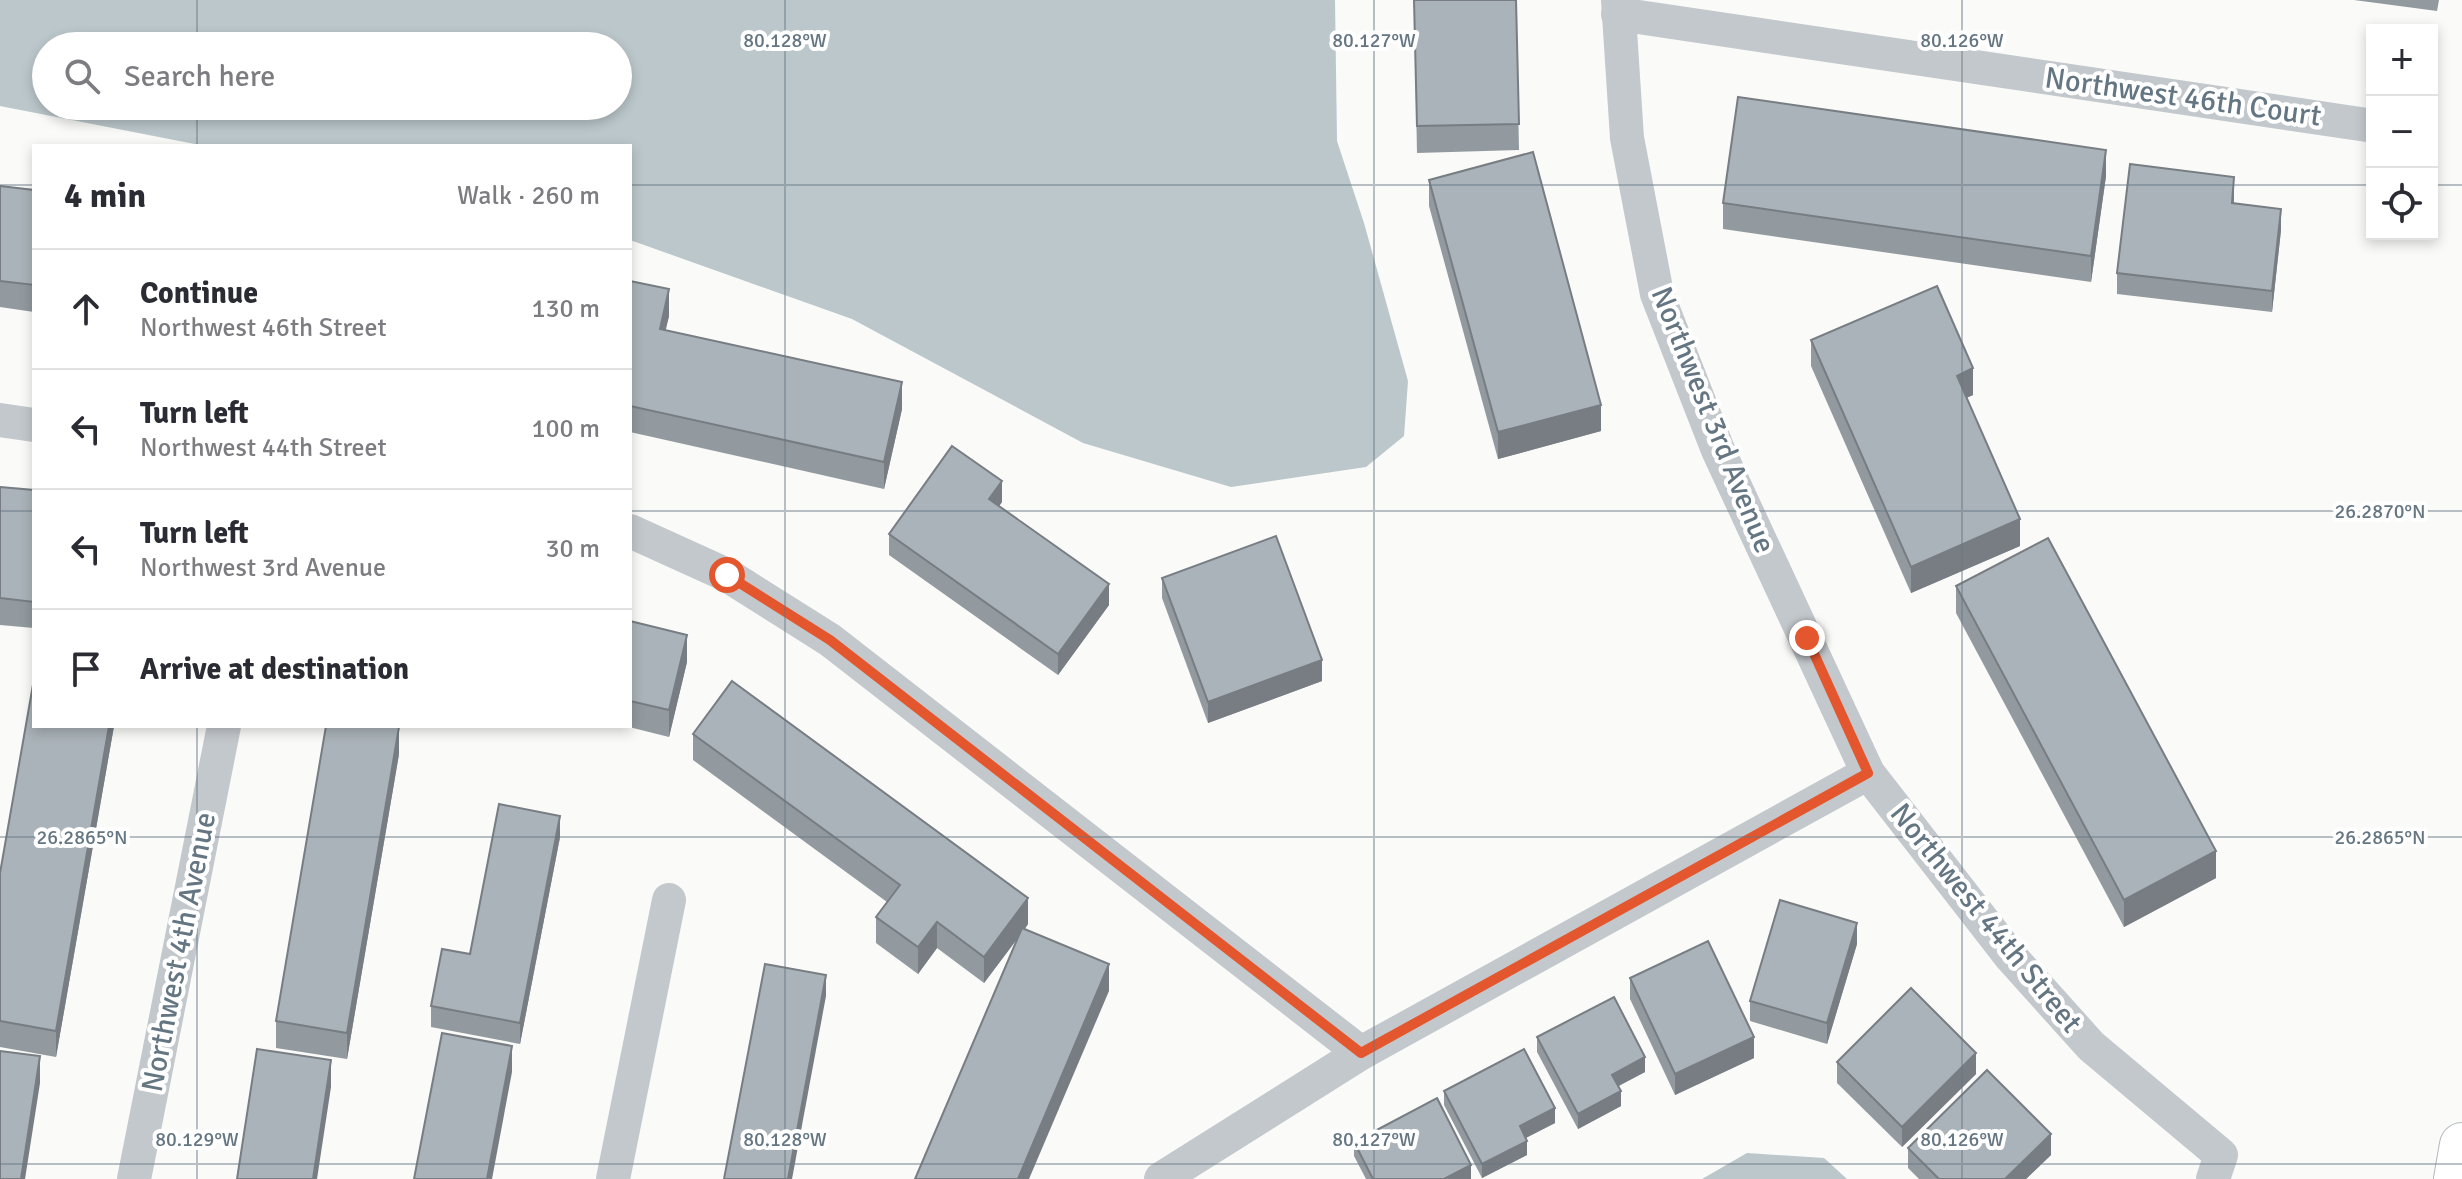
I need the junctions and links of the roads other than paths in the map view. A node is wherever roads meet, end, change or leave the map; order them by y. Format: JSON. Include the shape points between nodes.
{"nodes":[{"id":1,"x":1618,"y":7,"type":"edge"},
{"id":2,"x":2366,"y":125,"type":"edge"},
{"id":3,"x":0,"y":420,"type":"edge"},
{"id":4,"x":32,"y":425,"type":"edge"},
{"id":5,"x":632,"y":532,"type":"edge"},
{"id":6,"x":224,"y":728,"type":"edge"},
{"id":7,"x":1868,"y":773,"type":"junction"},
{"id":8,"x":669,"y":900,"type":"dead end"},
{"id":9,"x":1361,"y":1053,"type":"junction"},
{"id":10,"x":2462,"y":1145,"type":"edge"},
{"id":11,"x":2217,"y":1167,"type":"edge"},
{"id":12,"x":134,"y":1179,"type":"edge"},
{"id":13,"x":613,"y":1179,"type":"edge"},
{"id":14,"x":1161,"y":1179,"type":"edge"},
{"id":15,"x":2456,"y":1179,"type":"edge"}],
"edges":[{"from":1,"to":2,"type":"street","name":"Northwest 46th Court"},
{"from":1,"to":7,"type":"street","name":"Northwest 3rd Avenue","via":[[1627,138],[1657,294],[1718,450]]},
{"from":3,"to":4,"type":"street"},
{"from":5,"to":9,"type":"street","via":[[727,575],[830,640]]},
{"from":6,"to":12,"type":"street","name":"Northwest 4th Avenue"},
{"from":7,"to":9,"type":"street","name":"Northwest 44th Street"},
{"from":7,"to":11,"type":"street","name":"Northwest 44th Street","via":[[2011,957],[2091,1046]]},
{"from":8,"to":13,"type":"street"},
{"from":9,"to":14,"type":"street"},
{"from":10,"to":15,"type":"highway"}]}
